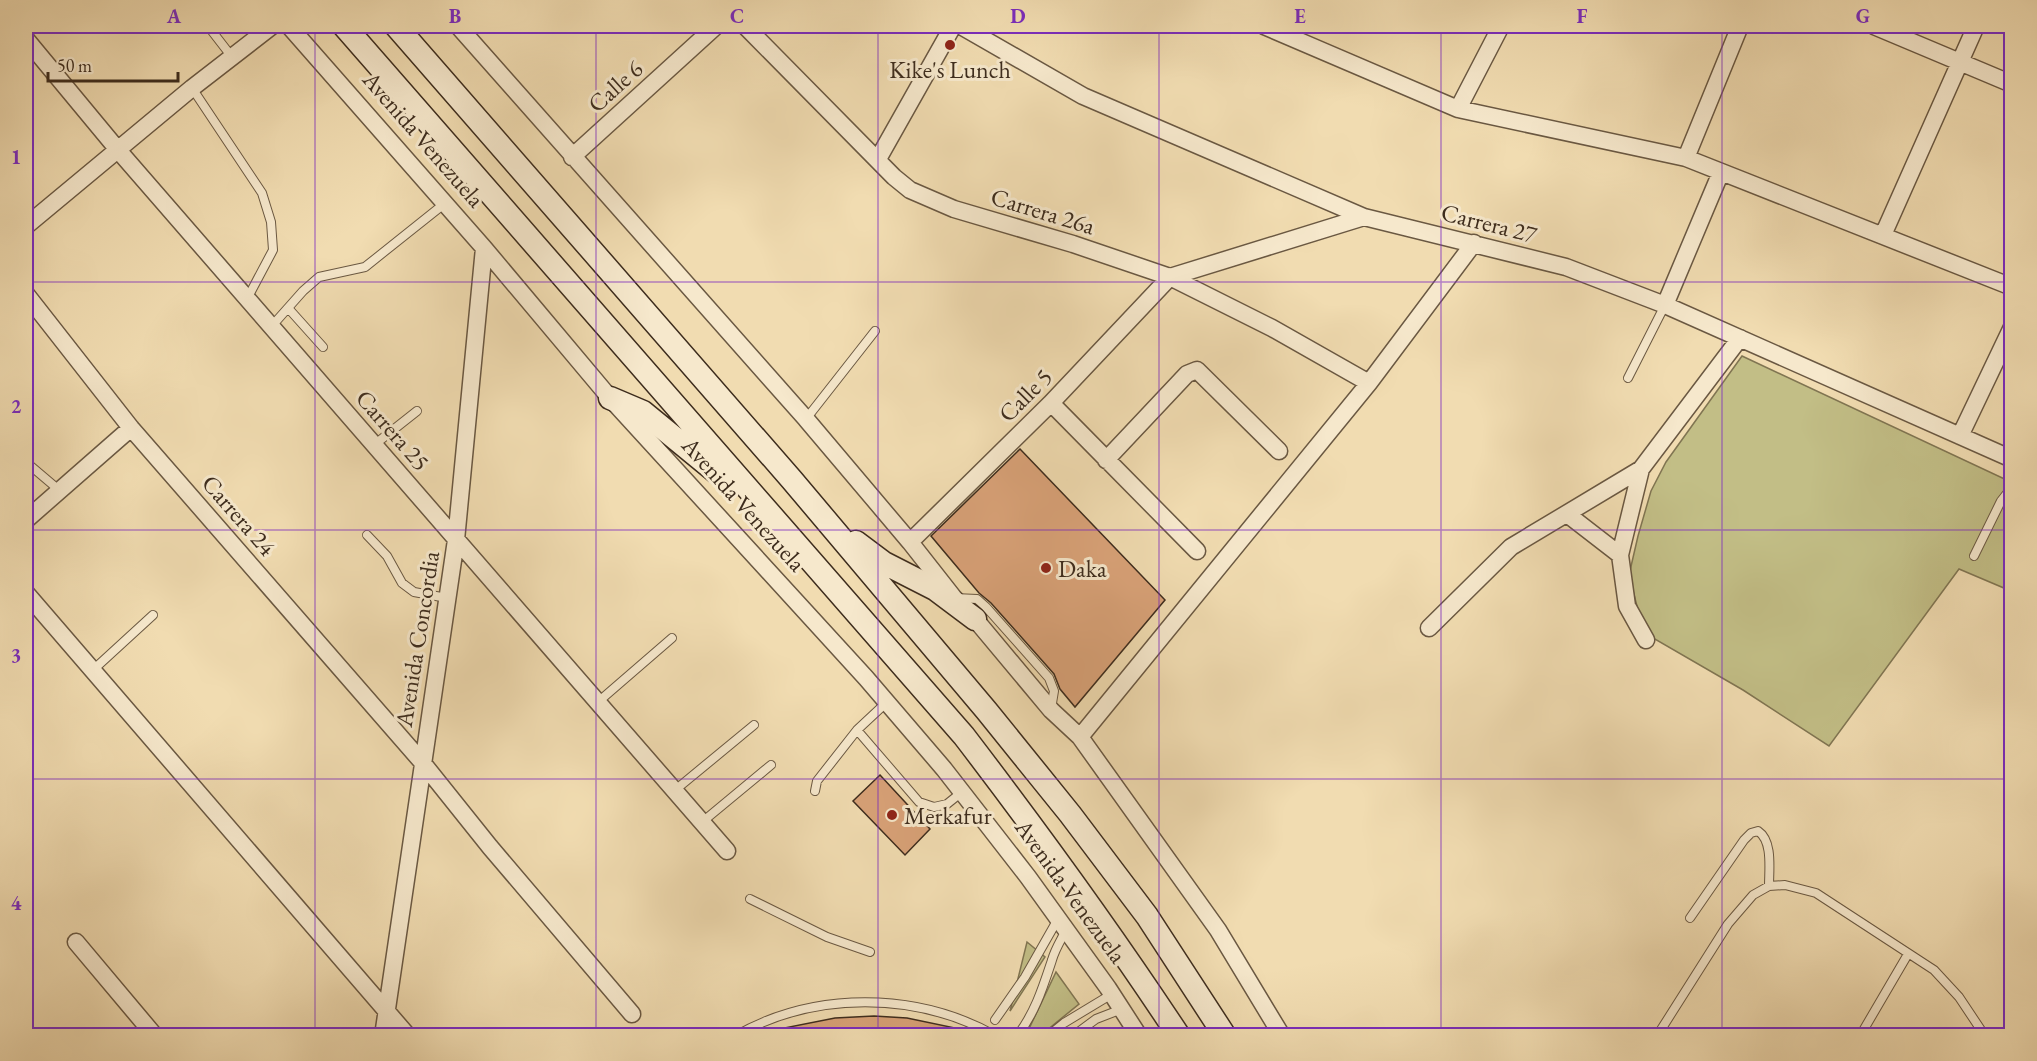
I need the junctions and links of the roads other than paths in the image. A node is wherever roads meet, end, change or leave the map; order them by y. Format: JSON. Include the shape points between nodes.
{"nodes":[{"id":1,"x":208,"y":26,"type":"edge"},
{"id":2,"x":272,"y":26,"type":"edge"},
{"id":3,"x":289,"y":26,"type":"edge"},
{"id":4,"x":344,"y":26,"type":"edge"},
{"id":5,"x":396,"y":26,"type":"edge"},
{"id":6,"x":458,"y":26,"type":"edge"},
{"id":7,"x":716,"y":26,"type":"edge"},
{"id":8,"x":745,"y":26,"type":"edge"},
{"id":9,"x":953,"y":26,"type":"edge"},
{"id":10,"x":961,"y":26,"type":"edge"},
{"id":11,"x":1501,"y":26,"type":"edge"},
{"id":12,"x":1740,"y":26,"type":"edge"},
{"id":13,"x":1874,"y":26,"type":"edge"},
{"id":14,"x":1976,"y":26,"type":"edge"},
{"id":15,"x":1272,"y":27,"type":"edge"},
{"id":16,"x":980,"y":30,"type":"edge"},
{"id":17,"x":26,"y":39,"type":"edge"},
{"id":18,"x":232,"y":57,"type":"junction"},
{"id":19,"x":1959,"y":62,"type":"junction"},
{"id":20,"x":2012,"y":84,"type":"edge"},
{"id":21,"x":192,"y":88,"type":"junction"},
{"id":22,"x":1458,"y":109,"type":"junction"},
{"id":23,"x":118,"y":150,"type":"junction"},
{"id":24,"x":572,"y":157,"type":"junction"},
{"id":25,"x":1686,"y":158,"type":"junction"},
{"id":26,"x":878,"y":159,"type":"junction"},
{"id":27,"x":1721,"y":172,"type":"junction"},
{"id":28,"x":444,"y":204,"type":"junction"},
{"id":29,"x":1364,"y":217,"type":"junction"},
{"id":30,"x":26,"y":226,"type":"edge"},
{"id":31,"x":1883,"y":235,"type":"junction"},
{"id":32,"x":1474,"y":243,"type":"junction"},
{"id":33,"x":484,"y":248,"type":"junction"},
{"id":34,"x":1170,"y":277,"type":"junction"},
{"id":35,"x":2012,"y":287,"type":"edge"},
{"id":36,"x":26,"y":294,"type":"edge"},
{"id":37,"x":247,"y":299,"type":"junction"},
{"id":38,"x":1665,"y":305,"type":"junction"},
{"id":39,"x":288,"y":308,"type":"junction"},
{"id":40,"x":271,"y":327,"type":"junction"},
{"id":41,"x":2012,"y":327,"type":"edge"},
{"id":42,"x":875,"y":330,"type":"dead end"},
{"id":43,"x":1740,"y":338,"type":"junction"},
{"id":44,"x":323,"y":347,"type":"dead end"},
{"id":45,"x":1628,"y":378,"type":"dead end"},
{"id":46,"x":1369,"y":383,"type":"junction"},
{"id":47,"x":610,"y":398,"type":"junction"},
{"id":48,"x":1051,"y":403,"type":"junction"},
{"id":49,"x":417,"y":411,"type":"dead end"},
{"id":50,"x":806,"y":419,"type":"junction"},
{"id":51,"x":132,"y":428,"type":"junction"},
{"id":52,"x":1960,"y":436,"type":"junction"},
{"id":53,"x":375,"y":445,"type":"junction"},
{"id":54,"x":1279,"y":451,"type":"dead end"},
{"id":55,"x":2012,"y":459,"type":"edge"},
{"id":56,"x":1106,"y":460,"type":"junction"},
{"id":57,"x":26,"y":462,"type":"edge"},
{"id":58,"x":1641,"y":469,"type":"junction"},
{"id":59,"x":2012,"y":487,"type":"edge"},
{"id":60,"x":59,"y":490,"type":"junction"},
{"id":61,"x":817,"y":511,"type":"junction"},
{"id":62,"x":769,"y":513,"type":"junction"},
{"id":63,"x":1567,"y":513,"type":"junction"},
{"id":64,"x":26,"y":520,"type":"edge"},
{"id":65,"x":368,"y":535,"type":"dead end"},
{"id":66,"x":456,"y":540,"type":"junction"},
{"id":67,"x":910,"y":542,"type":"junction"},
{"id":68,"x":1197,"y":551,"type":"dead end"},
{"id":69,"x":1620,"y":555,"type":"junction"},
{"id":70,"x":1974,"y":556,"type":"dead end"},
{"id":71,"x":26,"y":592,"type":"edge"},
{"id":72,"x":447,"y":598,"type":"junction"},
{"id":73,"x":954,"y":598,"type":"junction"},
{"id":74,"x":153,"y":615,"type":"dead end"},
{"id":75,"x":975,"y":619,"type":"junction"},
{"id":76,"x":1429,"y":628,"type":"dead end"},
{"id":77,"x":672,"y":638,"type":"dead end"},
{"id":78,"x":1646,"y":640,"type":"dead end"},
{"id":79,"x":93,"y":670,"type":"junction"},
{"id":80,"x":598,"y":702,"type":"junction"},
{"id":81,"x":887,"y":702,"type":"junction"},
{"id":82,"x":1051,"y":710,"type":"junction"},
{"id":83,"x":754,"y":725,"type":"dead end"},
{"id":84,"x":857,"y":730,"type":"junction"},
{"id":85,"x":1080,"y":737,"type":"junction"},
{"id":86,"x":422,"y":762,"type":"junction"},
{"id":87,"x":771,"y":765,"type":"dead end"},
{"id":88,"x":674,"y":791,"type":"junction"},
{"id":89,"x":815,"y":791,"type":"dead end"},
{"id":90,"x":962,"y":792,"type":"junction"},
{"id":91,"x":701,"y":823,"type":"junction"},
{"id":92,"x":727,"y":851,"type":"dead end"},
{"id":93,"x":1769,"y":886,"type":"junction"},
{"id":94,"x":750,"y":900,"type":"dead end"},
{"id":95,"x":1690,"y":918,"type":"dead end"},
{"id":96,"x":1062,"y":924,"type":"junction"},
{"id":97,"x":76,"y":942,"type":"dead end"},
{"id":98,"x":870,"y":952,"type":"dead end"},
{"id":99,"x":1908,"y":954,"type":"junction"},
{"id":100,"x":1112,"y":994,"type":"junction"},
{"id":101,"x":386,"y":1008,"type":"junction"},
{"id":102,"x":1122,"y":1010,"type":"junction"},
{"id":103,"x":632,"y":1014,"type":"dead end"},
{"id":104,"x":995,"y":1020,"type":"dead end"},
{"id":105,"x":155,"y":1035,"type":"edge"},
{"id":106,"x":383,"y":1035,"type":"edge"},
{"id":107,"x":408,"y":1035,"type":"edge"},
{"id":108,"x":735,"y":1035,"type":"edge"},
{"id":109,"x":996,"y":1035,"type":"edge"},
{"id":110,"x":1017,"y":1035,"type":"edge"},
{"id":111,"x":1048,"y":1035,"type":"edge"},
{"id":112,"x":1073,"y":1035,"type":"edge"},
{"id":113,"x":1139,"y":1035,"type":"edge"},
{"id":114,"x":1179,"y":1035,"type":"edge"},
{"id":115,"x":1225,"y":1035,"type":"edge"},
{"id":116,"x":1282,"y":1035,"type":"edge"},
{"id":117,"x":1657,"y":1035,"type":"edge"},
{"id":118,"x":1860,"y":1035,"type":"edge"},
{"id":119,"x":1985,"y":1035,"type":"edge"}],
"edges":[{"from":1,"to":18,"type":"lane"},
{"from":2,"to":18,"type":"street"},
{"from":3,"to":28,"type":"street","name":"Avenida Venezuela"},
{"from":4,"to":62,"type":"street","name":"Avenida Venezuela"},
{"from":5,"to":61,"type":"street","name":"Avenida Venezuela"},
{"from":6,"to":24,"type":"street"},
{"from":7,"to":24,"type":"street","name":"Calle 6"},
{"from":8,"to":26,"type":"street","name":"Carrera 26a"},
{"from":9,"to":26,"type":"street"},
{"from":10,"to":16,"type":"street","name":"Carrera 27"},
{"from":11,"to":22,"type":"street"},
{"from":12,"to":25,"type":"street"},
{"from":13,"to":19,"type":"street"},
{"from":14,"to":19,"type":"street"},
{"from":15,"to":22,"type":"street"},
{"from":16,"to":29,"type":"street","name":"Carrera 27","via":[[1083,96]]},
{"from":17,"to":23,"type":"street","name":"Carrera 25"},
{"from":18,"to":21,"type":"street"},
{"from":19,"to":20,"type":"street"},
{"from":19,"to":31,"type":"street"},
{"from":21,"to":23,"type":"street"},
{"from":21,"to":37,"type":"lane","via":[[262,193],[271,222],[273,250]]},
{"from":22,"to":25,"type":"street"},
{"from":23,"to":30,"type":"street"},
{"from":23,"to":37,"type":"street","name":"Carrera 25"},
{"from":24,"to":50,"type":"street"},
{"from":25,"to":27,"type":"street"},
{"from":26,"to":34,"type":"street","name":"Carrera 26a","via":[[910,190],[954,210]]},
{"from":27,"to":31,"type":"street"},
{"from":27,"to":38,"type":"street"},
{"from":28,"to":33,"type":"street","name":"Avenida Venezuela"},
{"from":28,"to":39,"type":"lane","via":[[365,267],[319,277]]},
{"from":29,"to":32,"type":"street","name":"Carrera 27"},
{"from":29,"to":34,"type":"street"},
{"from":31,"to":35,"type":"street"},
{"from":32,"to":38,"type":"street","name":"Carrera 27","via":[[1566,267]]},
{"from":32,"to":46,"type":"street"},
{"from":33,"to":47,"type":"street","name":"Avenida Venezuela"},
{"from":33,"to":66,"type":"street","name":"Avenida Concordia"},
{"from":34,"to":46,"type":"street","name":"Carrera 26a"},
{"from":34,"to":48,"type":"street","name":"Calle 5"},
{"from":36,"to":51,"type":"street","name":"Carrera 24"},
{"from":37,"to":40,"type":"street","name":"Carrera 25"},
{"from":38,"to":43,"type":"street","name":"Carrera 27"},
{"from":38,"to":45,"type":"lane"},
{"from":39,"to":40,"type":"lane"},
{"from":39,"to":44,"type":"lane"},
{"from":40,"to":53,"type":"street","name":"Carrera 25"},
{"from":41,"to":52,"type":"street"},
{"from":42,"to":50,"type":"lane"},
{"from":43,"to":52,"type":"street","name":"Carrera 27"},
{"from":43,"to":58,"type":"street"},
{"from":46,"to":85,"type":"street"},
{"from":47,"to":62,"type":"street","via":[[643,412]]},
{"from":47,"to":81,"type":"street","name":"Avenida Venezuela"},
{"from":48,"to":56,"type":"street"},
{"from":48,"to":67,"type":"street","name":"Calle 5"},
{"from":49,"to":53,"type":"lane"},
{"from":50,"to":67,"type":"street"},
{"from":51,"to":60,"type":"street"},
{"from":51,"to":86,"type":"street","name":"Carrera 24"},
{"from":52,"to":55,"type":"street","name":"Carrera 27"},
{"from":53,"to":66,"type":"street","name":"Carrera 25"},
{"from":54,"to":56,"type":"street","via":[[1197,370],[1187,374]]},
{"from":56,"to":68,"type":"street"},
{"from":57,"to":60,"type":"lane"},
{"from":58,"to":63,"type":"street"},
{"from":58,"to":69,"type":"street"},
{"from":59,"to":70,"type":"lane"},
{"from":60,"to":64,"type":"street"},
{"from":61,"to":75,"type":"street","via":[[879,560],[936,589]]},
{"from":61,"to":115,"type":"street","name":"Avenida Venezuela","via":[[1070,814],[1147,916]]},
{"from":62,"to":114,"type":"street","name":"Avenida Venezuela","via":[[964,736],[1117,942]]},
{"from":63,"to":69,"type":"street"},
{"from":63,"to":76,"type":"street","via":[[1511,546]]},
{"from":65,"to":72,"type":"lane","via":[[387,556],[402,583],[414,592]]},
{"from":66,"to":72,"type":"street","name":"Avenida Concordia"},
{"from":66,"to":80,"type":"street","name":"Carrera 25"},
{"from":67,"to":73,"type":"street"},
{"from":69,"to":78,"type":"street","via":[[1627,606]]},
{"from":71,"to":79,"type":"street"},
{"from":72,"to":86,"type":"street","name":"Avenida Concordia"},
{"from":73,"to":75,"type":"street"},
{"from":73,"to":82,"type":"lane","via":[[977,599],[1049,678],[1054,691]]},
{"from":74,"to":79,"type":"lane"},
{"from":75,"to":82,"type":"street"},
{"from":77,"to":80,"type":"lane"},
{"from":79,"to":101,"type":"street"},
{"from":80,"to":88,"type":"street","name":"Carrera 25"},
{"from":81,"to":84,"type":"lane"},
{"from":81,"to":90,"type":"street","name":"Avenida Venezuela"},
{"from":82,"to":85,"type":"street"},
{"from":83,"to":88,"type":"lane"},
{"from":84,"to":89,"type":"lane","via":[[817,781]]},
{"from":84,"to":90,"type":"lane","via":[[919,802],[934,807],[947,804]]},
{"from":85,"to":116,"type":"street","via":[[1218,930]]},
{"from":86,"to":101,"type":"street","name":"Avenida Concordia"},
{"from":86,"to":103,"type":"street","name":"Carrera 24"},
{"from":87,"to":91,"type":"lane"},
{"from":88,"to":91,"type":"street","name":"Carrera 25"},
{"from":90,"to":96,"type":"street","name":"Avenida Venezuela"},
{"from":91,"to":92,"type":"street","name":"Carrera 25"},
{"from":93,"to":95,"type":"lane","via":[[1767,844],[1758,831],[1744,840]]},
{"from":93,"to":99,"type":"lane","via":[[1785,885],[1816,893]]},
{"from":93,"to":117,"type":"lane","via":[[1753,895],[1728,924]]},
{"from":94,"to":98,"type":"lane","via":[[827,937]]},
{"from":96,"to":100,"type":"street","name":"Avenida Venezuela"},
{"from":96,"to":104,"type":"lane"},
{"from":96,"to":110,"type":"lane","via":[[1037,1002]]},
{"from":97,"to":105,"type":"street"},
{"from":99,"to":118,"type":"lane"},
{"from":99,"to":119,"type":"lane","via":[[1934,970],[1959,997]]},
{"from":100,"to":102,"type":"street","name":"Avenida Venezuela"},
{"from":100,"to":111,"type":"lane"},
{"from":101,"to":106,"type":"street","name":"Avenida Concordia"},
{"from":101,"to":107,"type":"street"},
{"from":102,"to":112,"type":"lane","via":[[1096,1019]]},
{"from":102,"to":113,"type":"street","name":"Avenida Venezuela"},
{"from":108,"to":109,"type":"lane","via":[[798,1010],[852,1003],[934,1010]]}]}
